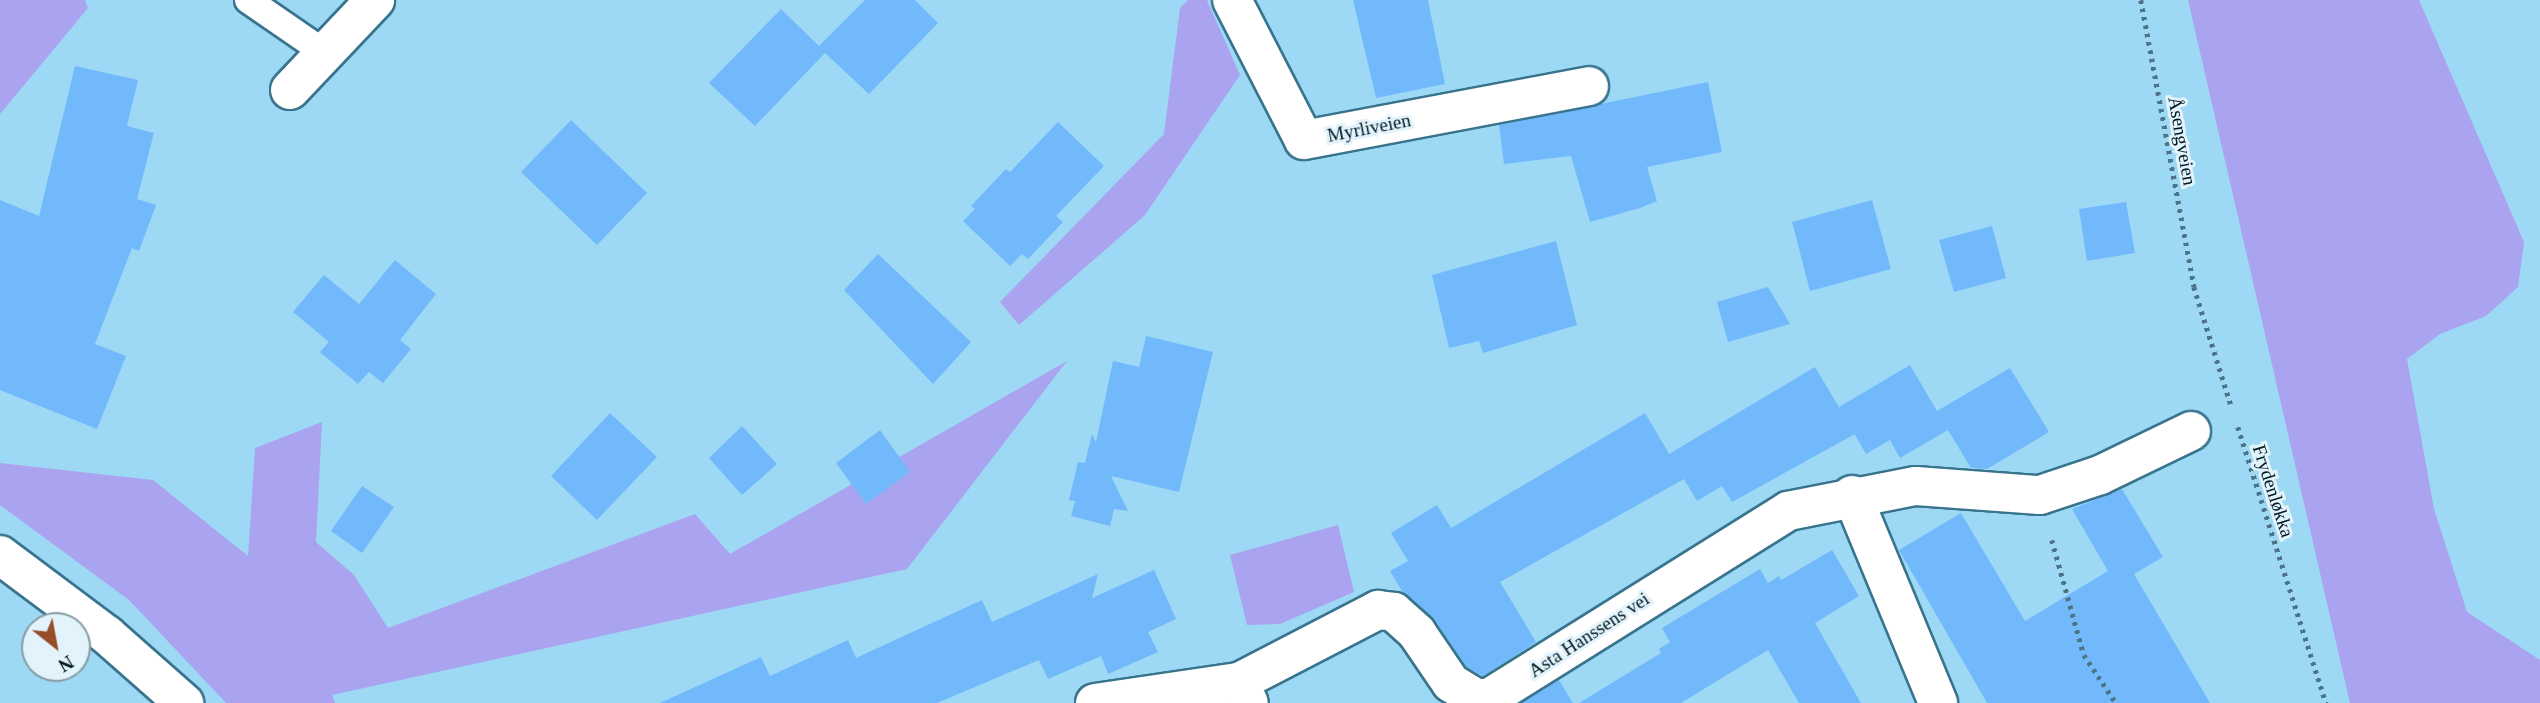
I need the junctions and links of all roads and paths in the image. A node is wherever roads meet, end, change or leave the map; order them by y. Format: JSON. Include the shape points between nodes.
{"nodes":[{"id":1,"x":248,"y":0,"type":"edge"},
{"id":2,"x":375,"y":0,"type":"edge"},
{"id":3,"x":1232,"y":0,"type":"edge"},
{"id":4,"x":2141,"y":0,"type":"edge"},
{"id":5,"x":325,"y":53,"type":"junction"},
{"id":6,"x":1589,"y":86,"type":"dead end"},
{"id":7,"x":290,"y":90,"type":"dead end"},
{"id":8,"x":2234,"y":412,"type":"dead end"},
{"id":9,"x":2238,"y":425,"type":"dead end"},
{"id":10,"x":2191,"y":431,"type":"dead end"},
{"id":11,"x":1852,"y":495,"type":"junction"},
{"id":12,"x":2040,"y":495,"type":"junction"},
{"id":13,"x":0,"y":555,"type":"edge"},
{"id":14,"x":1244,"y":693,"type":"edge"},
{"id":15,"x":184,"y":703,"type":"edge"},
{"id":16,"x":1095,"y":703,"type":"edge"},
{"id":17,"x":1938,"y":703,"type":"edge"},
{"id":18,"x":2116,"y":703,"type":"edge"},
{"id":19,"x":2326,"y":703,"type":"edge"}],
"edges":[{"from":1,"to":5,"type":"lane"},
{"from":2,"to":5,"type":"street"},
{"from":3,"to":6,"type":"street","name":"Myrliveien","via":[[1304,140]]},
{"from":4,"to":8,"type":"path","name":"Åsengveien","via":[[2194,288]]},
{"from":5,"to":7,"type":"street"},
{"from":9,"to":19,"type":"path","name":"Frydenløkka"},
{"from":10,"to":12,"type":"street","name":"Asta Hanssens vei","via":[[2100,475]]},
{"from":11,"to":12,"type":"street","name":"Asta Hanssens vei","via":[[1916,486]]},
{"from":11,"to":14,"type":"street","name":"Asta Hanssens vei","via":[[1788,511],[1489,698],[1476,698],[1451,684],[1417,633],[1394,612],[1378,610]]},
{"from":11,"to":17,"type":"street"},
{"from":12,"to":18,"type":"path","via":[[2084,655]]},
{"from":13,"to":15,"type":"street","via":[[107,635]]},
{"from":14,"to":16,"type":"street","name":"Asta Hanssens vei"}]}
